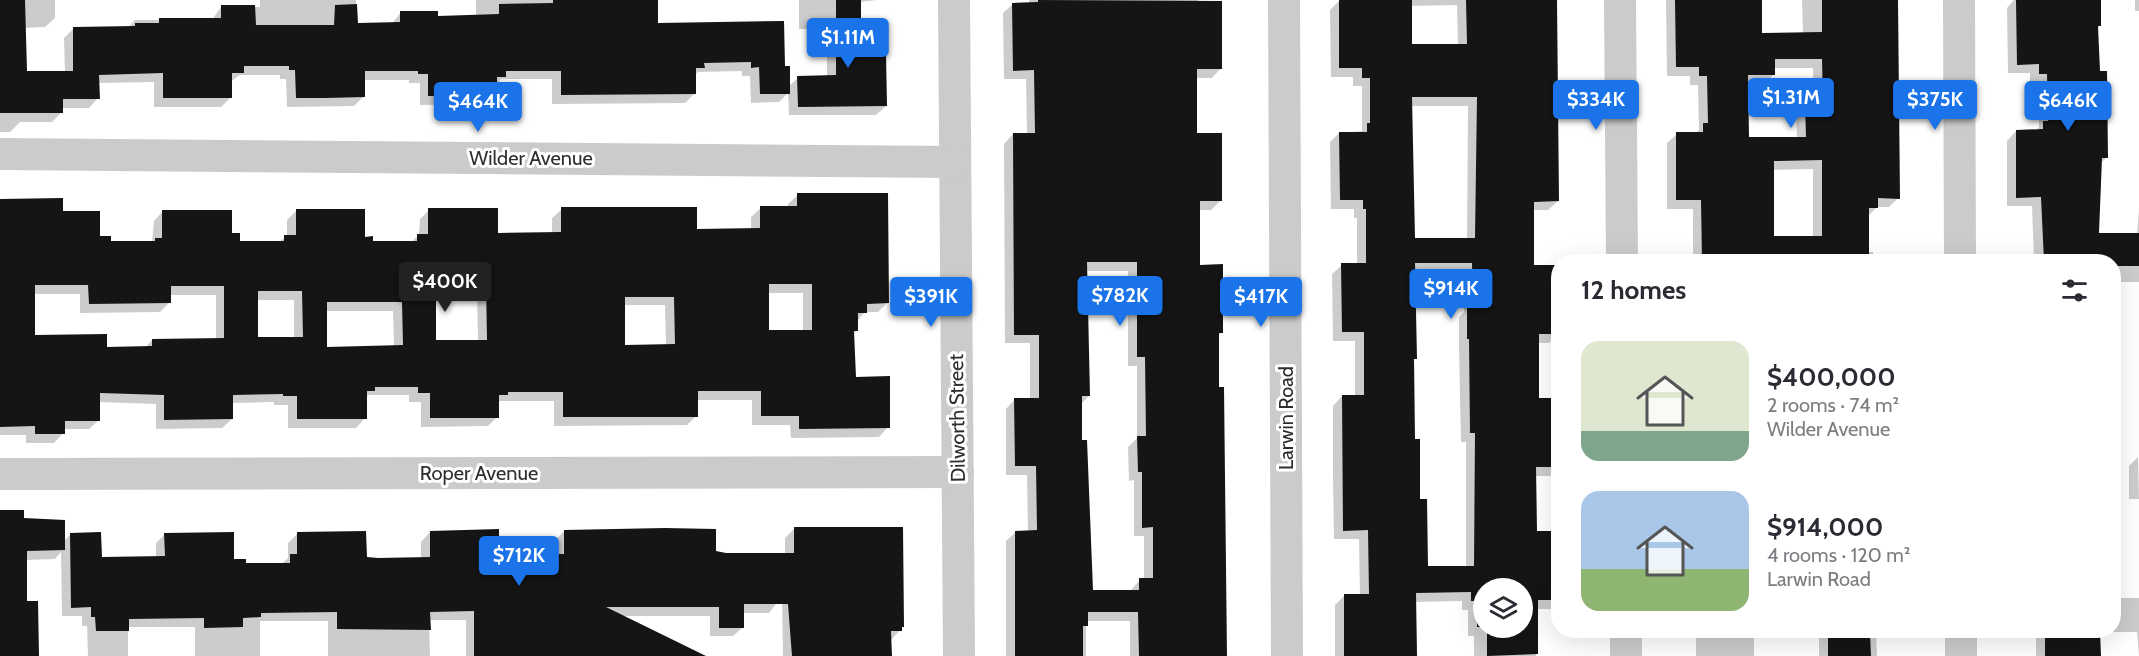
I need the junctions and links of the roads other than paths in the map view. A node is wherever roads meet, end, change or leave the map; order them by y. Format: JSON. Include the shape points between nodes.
{"nodes":[{"id":1,"x":954,"y":0,"type":"edge"},
{"id":2,"x":1284,"y":0,"type":"edge"},
{"id":3,"x":1620,"y":0,"type":"edge"},
{"id":4,"x":1959,"y":0,"type":"edge"},
{"id":5,"x":0,"y":153,"type":"edge"},
{"id":6,"x":955,"y":162,"type":"junction"},
{"id":7,"x":1622,"y":254,"type":"edge"},
{"id":8,"x":1960,"y":254,"type":"edge"},
{"id":9,"x":957,"y":472,"type":"junction"},
{"id":10,"x":0,"y":474,"type":"edge"},
{"id":11,"x":1626,"y":638,"type":"edge"},
{"id":12,"x":1960,"y":638,"type":"edge"},
{"id":13,"x":959,"y":656,"type":"edge"},
{"id":14,"x":1287,"y":656,"type":"edge"},
{"id":15,"x":1626,"y":656,"type":"edge"},
{"id":16,"x":1961,"y":656,"type":"edge"}],
"edges":[{"from":1,"to":6,"type":"street","name":"Dilworth Street"},
{"from":2,"to":14,"type":"street","name":"Larwin Road"},
{"from":3,"to":7,"type":"street"},
{"from":4,"to":8,"type":"street"},
{"from":5,"to":6,"type":"street","name":"Wilder Avenue"},
{"from":6,"to":9,"type":"street","name":"Dilworth Street"},
{"from":9,"to":10,"type":"street","name":"Roper Avenue"},
{"from":9,"to":13,"type":"street","name":"Dilworth Street"},
{"from":11,"to":15,"type":"street"},
{"from":12,"to":16,"type":"street"}]}
